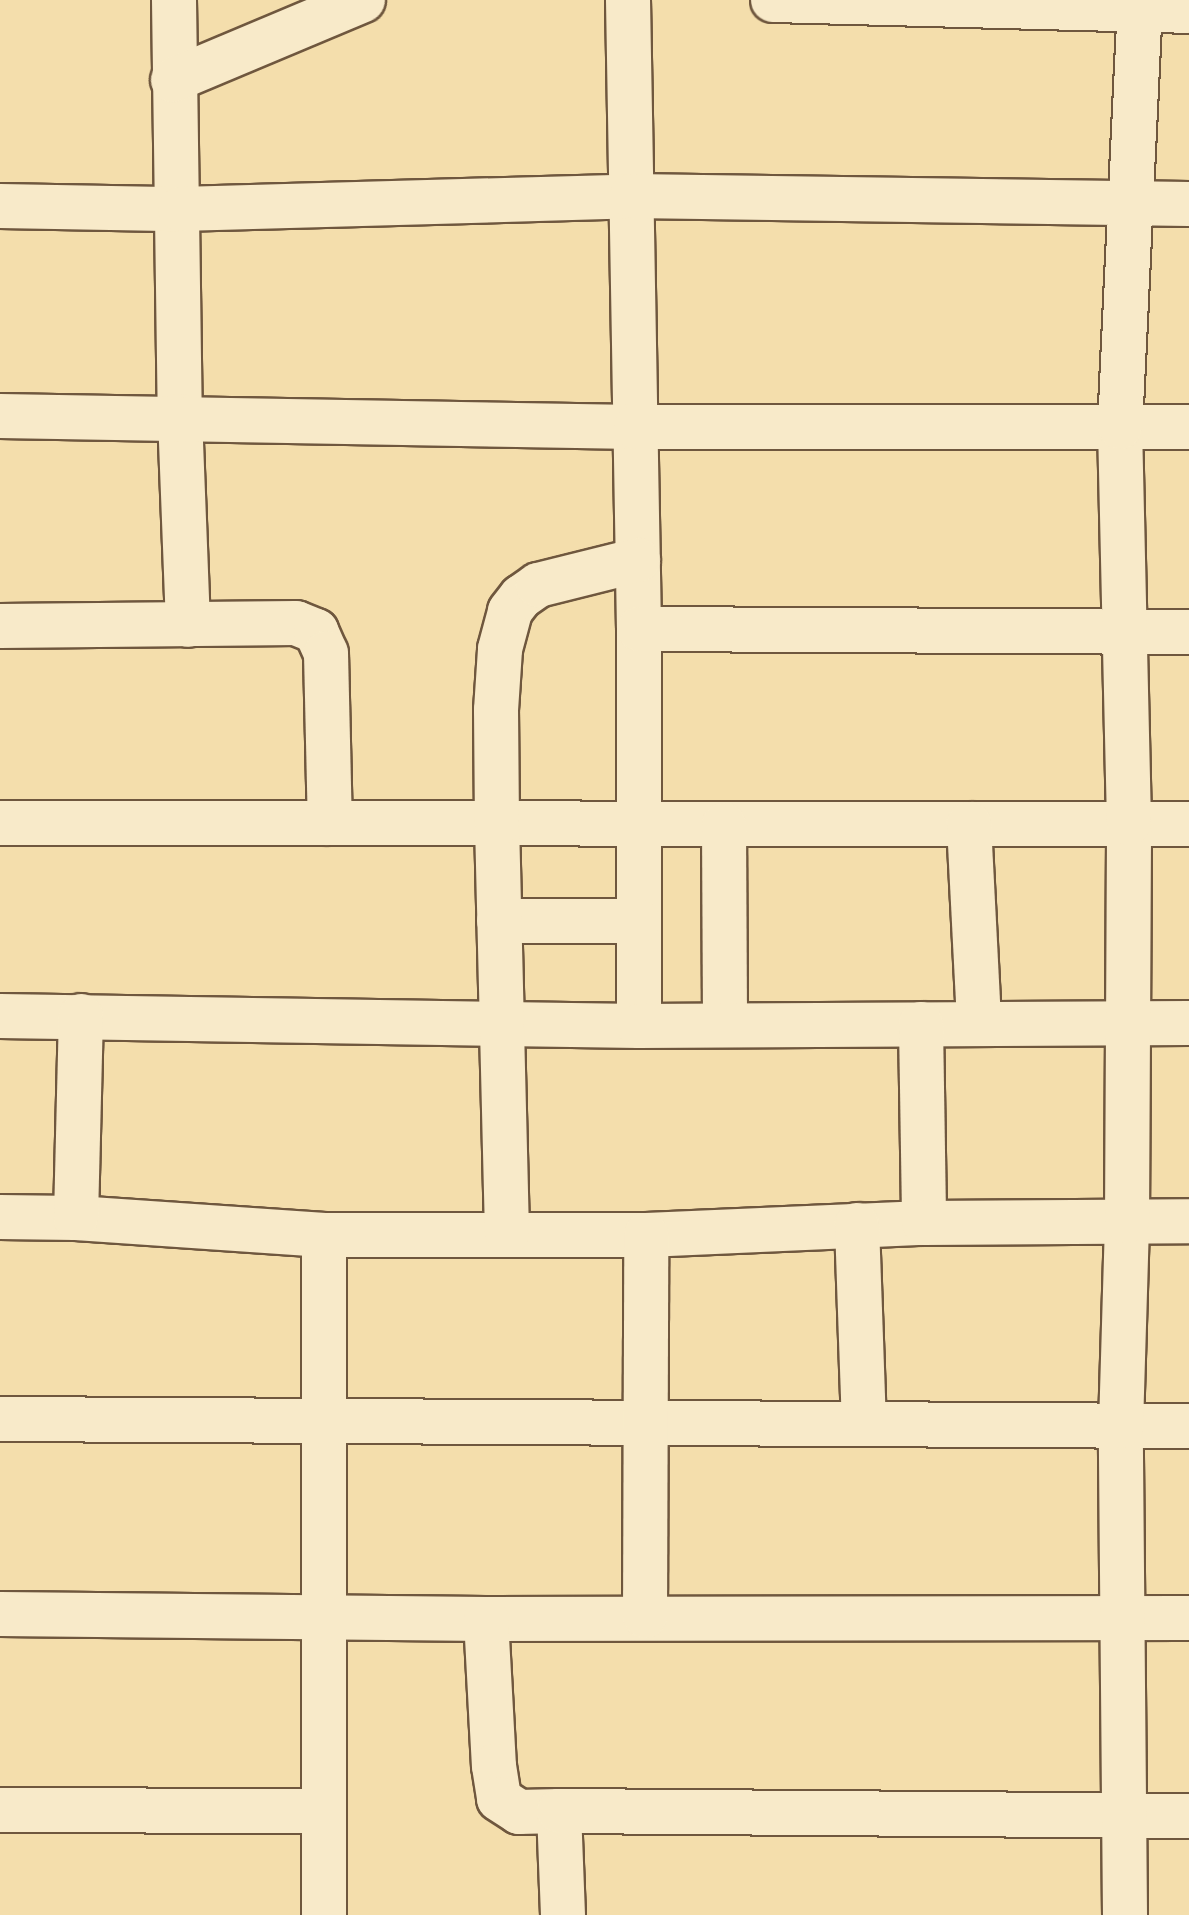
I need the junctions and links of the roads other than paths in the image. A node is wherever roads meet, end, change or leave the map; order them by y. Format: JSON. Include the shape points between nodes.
{"nodes":[{"id":1,"x":174,"y":0,"type":"edge"},
{"id":2,"x":363,"y":0,"type":"edge"},
{"id":3,"x":628,"y":0,"type":"edge"},
{"id":4,"x":773,"y":0,"type":"edge"},
{"id":5,"x":900,"y":3,"type":"edge"},
{"id":6,"x":1141,"y":6,"type":"edge"},
{"id":7,"x":1189,"y":11,"type":"edge"},
{"id":8,"x":173,"y":80,"type":"junction"},
{"id":9,"x":632,"y":196,"type":"junction"},
{"id":10,"x":1131,"y":204,"type":"junction"},
{"id":11,"x":1189,"y":204,"type":"edge"},
{"id":12,"x":0,"y":206,"type":"edge"},
{"id":13,"x":180,"y":209,"type":"junction"},
{"id":14,"x":0,"y":416,"type":"edge"},
{"id":15,"x":180,"y":416,"type":"junction"},
{"id":16,"x":636,"y":427,"type":"junction"},
{"id":17,"x":1120,"y":427,"type":"junction"},
{"id":18,"x":1189,"y":427,"type":"edge"},
{"id":19,"x":638,"y":560,"type":"junction"},
{"id":20,"x":188,"y":625,"type":"junction"},
{"id":21,"x":0,"y":626,"type":"edge"},
{"id":22,"x":639,"y":629,"type":"junction"},
{"id":23,"x":1125,"y":629,"type":"junction"},
{"id":24,"x":1189,"y":632,"type":"edge"},
{"id":25,"x":0,"y":823,"type":"edge"},
{"id":26,"x":330,"y":823,"type":"junction"},
{"id":27,"x":1129,"y":823,"type":"junction"},
{"id":28,"x":497,"y":824,"type":"junction"},
{"id":29,"x":969,"y":824,"type":"junction"},
{"id":30,"x":1189,"y":824,"type":"edge"},
{"id":31,"x":637,"y":825,"type":"junction"},
{"id":32,"x":724,"y":825,"type":"junction"},
{"id":33,"x":499,"y":921,"type":"junction"},
{"id":34,"x":638,"y":921,"type":"junction"},
{"id":35,"x":0,"y":1016,"type":"edge"},
{"id":36,"x":81,"y":1016,"type":"junction"},
{"id":37,"x":500,"y":1022,"type":"junction"},
{"id":38,"x":1126,"y":1023,"type":"junction"},
{"id":39,"x":1189,"y":1023,"type":"edge"},
{"id":40,"x":921,"y":1024,"type":"junction"},
{"id":41,"x":979,"y":1024,"type":"junction"},
{"id":42,"x":725,"y":1025,"type":"junction"},
{"id":43,"x":639,"y":1026,"type":"junction"},
{"id":44,"x":0,"y":1217,"type":"edge"},
{"id":45,"x":76,"y":1218,"type":"junction"},
{"id":46,"x":1127,"y":1221,"type":"junction"},
{"id":47,"x":1189,"y":1221,"type":"edge"},
{"id":48,"x":924,"y":1223,"type":"junction"},
{"id":49,"x":857,"y":1225,"type":"junction"},
{"id":50,"x":507,"y":1233,"type":"junction"},
{"id":51,"x":324,"y":1235,"type":"junction"},
{"id":52,"x":646,"y":1235,"type":"junction"},
{"id":53,"x":0,"y":1419,"type":"edge"},
{"id":54,"x":324,"y":1421,"type":"junction"},
{"id":55,"x":864,"y":1423,"type":"junction"},
{"id":56,"x":644,"y":1424,"type":"junction"},
{"id":57,"x":1121,"y":1426,"type":"junction"},
{"id":58,"x":1189,"y":1426,"type":"edge"},
{"id":59,"x":0,"y":1614,"type":"edge"},
{"id":60,"x":327,"y":1615,"type":"junction"},
{"id":61,"x":645,"y":1616,"type":"junction"},
{"id":62,"x":1123,"y":1618,"type":"junction"},
{"id":63,"x":1189,"y":1618,"type":"edge"},
{"id":64,"x":486,"y":1619,"type":"junction"},
{"id":65,"x":0,"y":1810,"type":"edge"},
{"id":66,"x":322,"y":1811,"type":"junction"},
{"id":67,"x":559,"y":1811,"type":"junction"},
{"id":68,"x":1124,"y":1816,"type":"junction"},
{"id":69,"x":1189,"y":1816,"type":"edge"},
{"id":70,"x":324,"y":1915,"type":"edge"},
{"id":71,"x":563,"y":1915,"type":"edge"},
{"id":72,"x":1125,"y":1915,"type":"edge"}],
"edges":[{"from":1,"to":8,"type":"street"},
{"from":2,"to":8,"type":"street"},
{"from":3,"to":9,"type":"street"},
{"from":4,"to":5,"type":"street"},
{"from":5,"to":6,"type":"street"},
{"from":6,"to":7,"type":"street"},
{"from":6,"to":10,"type":"street"},
{"from":8,"to":13,"type":"street"},
{"from":9,"to":10,"type":"street"},
{"from":9,"to":13,"type":"street"},
{"from":9,"to":16,"type":"street"},
{"from":10,"to":11,"type":"street"},
{"from":10,"to":17,"type":"street"},
{"from":12,"to":13,"type":"street"},
{"from":13,"to":15,"type":"street"},
{"from":14,"to":15,"type":"street"},
{"from":15,"to":16,"type":"street"},
{"from":15,"to":20,"type":"street"},
{"from":16,"to":17,"type":"street"},
{"from":16,"to":19,"type":"street"},
{"from":17,"to":18,"type":"street"},
{"from":17,"to":23,"type":"street"},
{"from":19,"to":22,"type":"street"},
{"from":19,"to":28,"type":"street","via":[[538,585],[510,611],[500,649],[496,710]]},
{"from":20,"to":21,"type":"street"},
{"from":20,"to":26,"type":"street","via":[[296,623],[316,631],[326,653]]},
{"from":22,"to":23,"type":"street"},
{"from":22,"to":31,"type":"street"},
{"from":23,"to":24,"type":"street"},
{"from":23,"to":27,"type":"street"},
{"from":25,"to":26,"type":"street"},
{"from":26,"to":28,"type":"street"},
{"from":27,"to":29,"type":"street"},
{"from":27,"to":30,"type":"street"},
{"from":27,"to":38,"type":"street"},
{"from":28,"to":31,"type":"street"},
{"from":28,"to":33,"type":"street"},
{"from":29,"to":32,"type":"street"},
{"from":29,"to":41,"type":"street"},
{"from":31,"to":32,"type":"street"},
{"from":31,"to":34,"type":"street"},
{"from":32,"to":42,"type":"street"},
{"from":33,"to":34,"type":"street"},
{"from":33,"to":37,"type":"street"},
{"from":34,"to":43,"type":"street"},
{"from":35,"to":36,"type":"street"},
{"from":36,"to":37,"type":"street"},
{"from":36,"to":45,"type":"street"},
{"from":37,"to":43,"type":"street"},
{"from":37,"to":50,"type":"street"},
{"from":38,"to":39,"type":"street"},
{"from":38,"to":41,"type":"street"},
{"from":38,"to":46,"type":"street"},
{"from":40,"to":41,"type":"street"},
{"from":40,"to":42,"type":"street"},
{"from":40,"to":48,"type":"street"},
{"from":42,"to":43,"type":"street"},
{"from":44,"to":45,"type":"street"},
{"from":45,"to":51,"type":"street"},
{"from":46,"to":47,"type":"street"},
{"from":46,"to":48,"type":"street"},
{"from":46,"to":57,"type":"street"},
{"from":48,"to":49,"type":"street"},
{"from":49,"to":52,"type":"street"},
{"from":49,"to":55,"type":"street"},
{"from":50,"to":51,"type":"street"},
{"from":50,"to":52,"type":"street"},
{"from":51,"to":54,"type":"street"},
{"from":52,"to":56,"type":"street"},
{"from":53,"to":54,"type":"street"},
{"from":54,"to":56,"type":"street"},
{"from":54,"to":60,"type":"street"},
{"from":55,"to":56,"type":"street"},
{"from":55,"to":57,"type":"street"},
{"from":56,"to":61,"type":"street"},
{"from":57,"to":58,"type":"street"},
{"from":57,"to":62,"type":"street"},
{"from":59,"to":60,"type":"street"},
{"from":60,"to":64,"type":"street"},
{"from":60,"to":66,"type":"street"},
{"from":61,"to":62,"type":"street"},
{"from":61,"to":64,"type":"street"},
{"from":62,"to":63,"type":"street"},
{"from":62,"to":68,"type":"street"},
{"from":64,"to":67,"type":"street","via":[[499,1799],[519,1812]]},
{"from":65,"to":66,"type":"street"},
{"from":66,"to":70,"type":"street"},
{"from":67,"to":68,"type":"street"},
{"from":67,"to":71,"type":"street"},
{"from":68,"to":69,"type":"street"},
{"from":68,"to":72,"type":"street"}]}
